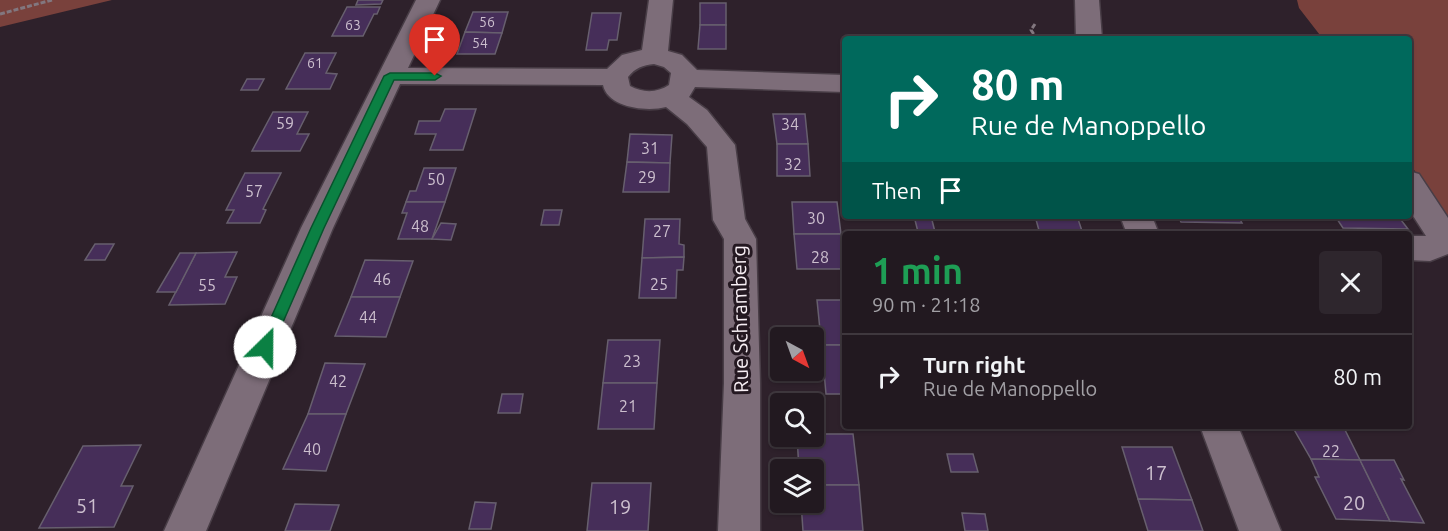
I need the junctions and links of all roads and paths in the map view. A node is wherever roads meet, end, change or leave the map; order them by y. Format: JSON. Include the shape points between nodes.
{"nodes":[{"id":1,"x":52,"y":0,"type":"edge"},
{"id":2,"x":428,"y":0,"type":"edge"},
{"id":3,"x":660,"y":0,"type":"edge"},
{"id":4,"x":1087,"y":0,"type":"edge"},
{"id":5,"x":0,"y":14,"type":"edge"},
{"id":6,"x":1035,"y":24,"type":"dead end"},
{"id":7,"x":1035,"y":36,"type":"edge"},
{"id":8,"x":1089,"y":36,"type":"edge"},
{"id":9,"x":654,"y":56,"type":"junction"},
{"id":10,"x":390,"y":76,"type":"junction"},
{"id":11,"x":615,"y":77,"type":"junction"},
{"id":12,"x":842,"y":83,"type":"edge"},
{"id":13,"x":677,"y":87,"type":"junction"},
{"id":14,"x":1412,"y":188,"type":"edge"},
{"id":15,"x":1412,"y":248,"type":"edge"},
{"id":16,"x":1220,"y":429,"type":"edge"},
{"id":17,"x":185,"y":531,"type":"edge"},
{"id":18,"x":739,"y":531,"type":"edge"},
{"id":19,"x":1260,"y":531,"type":"edge"}],
"edges":[{"from":1,"to":5,"type":"path"},
{"from":2,"to":10,"type":"street"},
{"from":3,"to":9,"type":"street"},
{"from":4,"to":8,"type":"street"},
{"from":6,"to":7,"type":"path","via":[[1030,30]]},
{"from":9,"to":11,"type":"street","via":[[633,60],[618,70]]},
{"from":9,"to":13,"type":"street","via":[[680,66]]},
{"from":10,"to":11,"type":"street"},
{"from":10,"to":17,"type":"street","via":[[317,228]]},
{"from":11,"to":13,"type":"street","via":[[618,90],[630,98],[655,100]]},
{"from":12,"to":13,"type":"street"},
{"from":13,"to":18,"type":"street","name":"Rue Schramberg","via":[[721,146],[729,219],[740,239]]},
{"from":14,"to":15,"type":"street","via":[[1446,241],[1430,249]]},
{"from":16,"to":19,"type":"street"}]}
